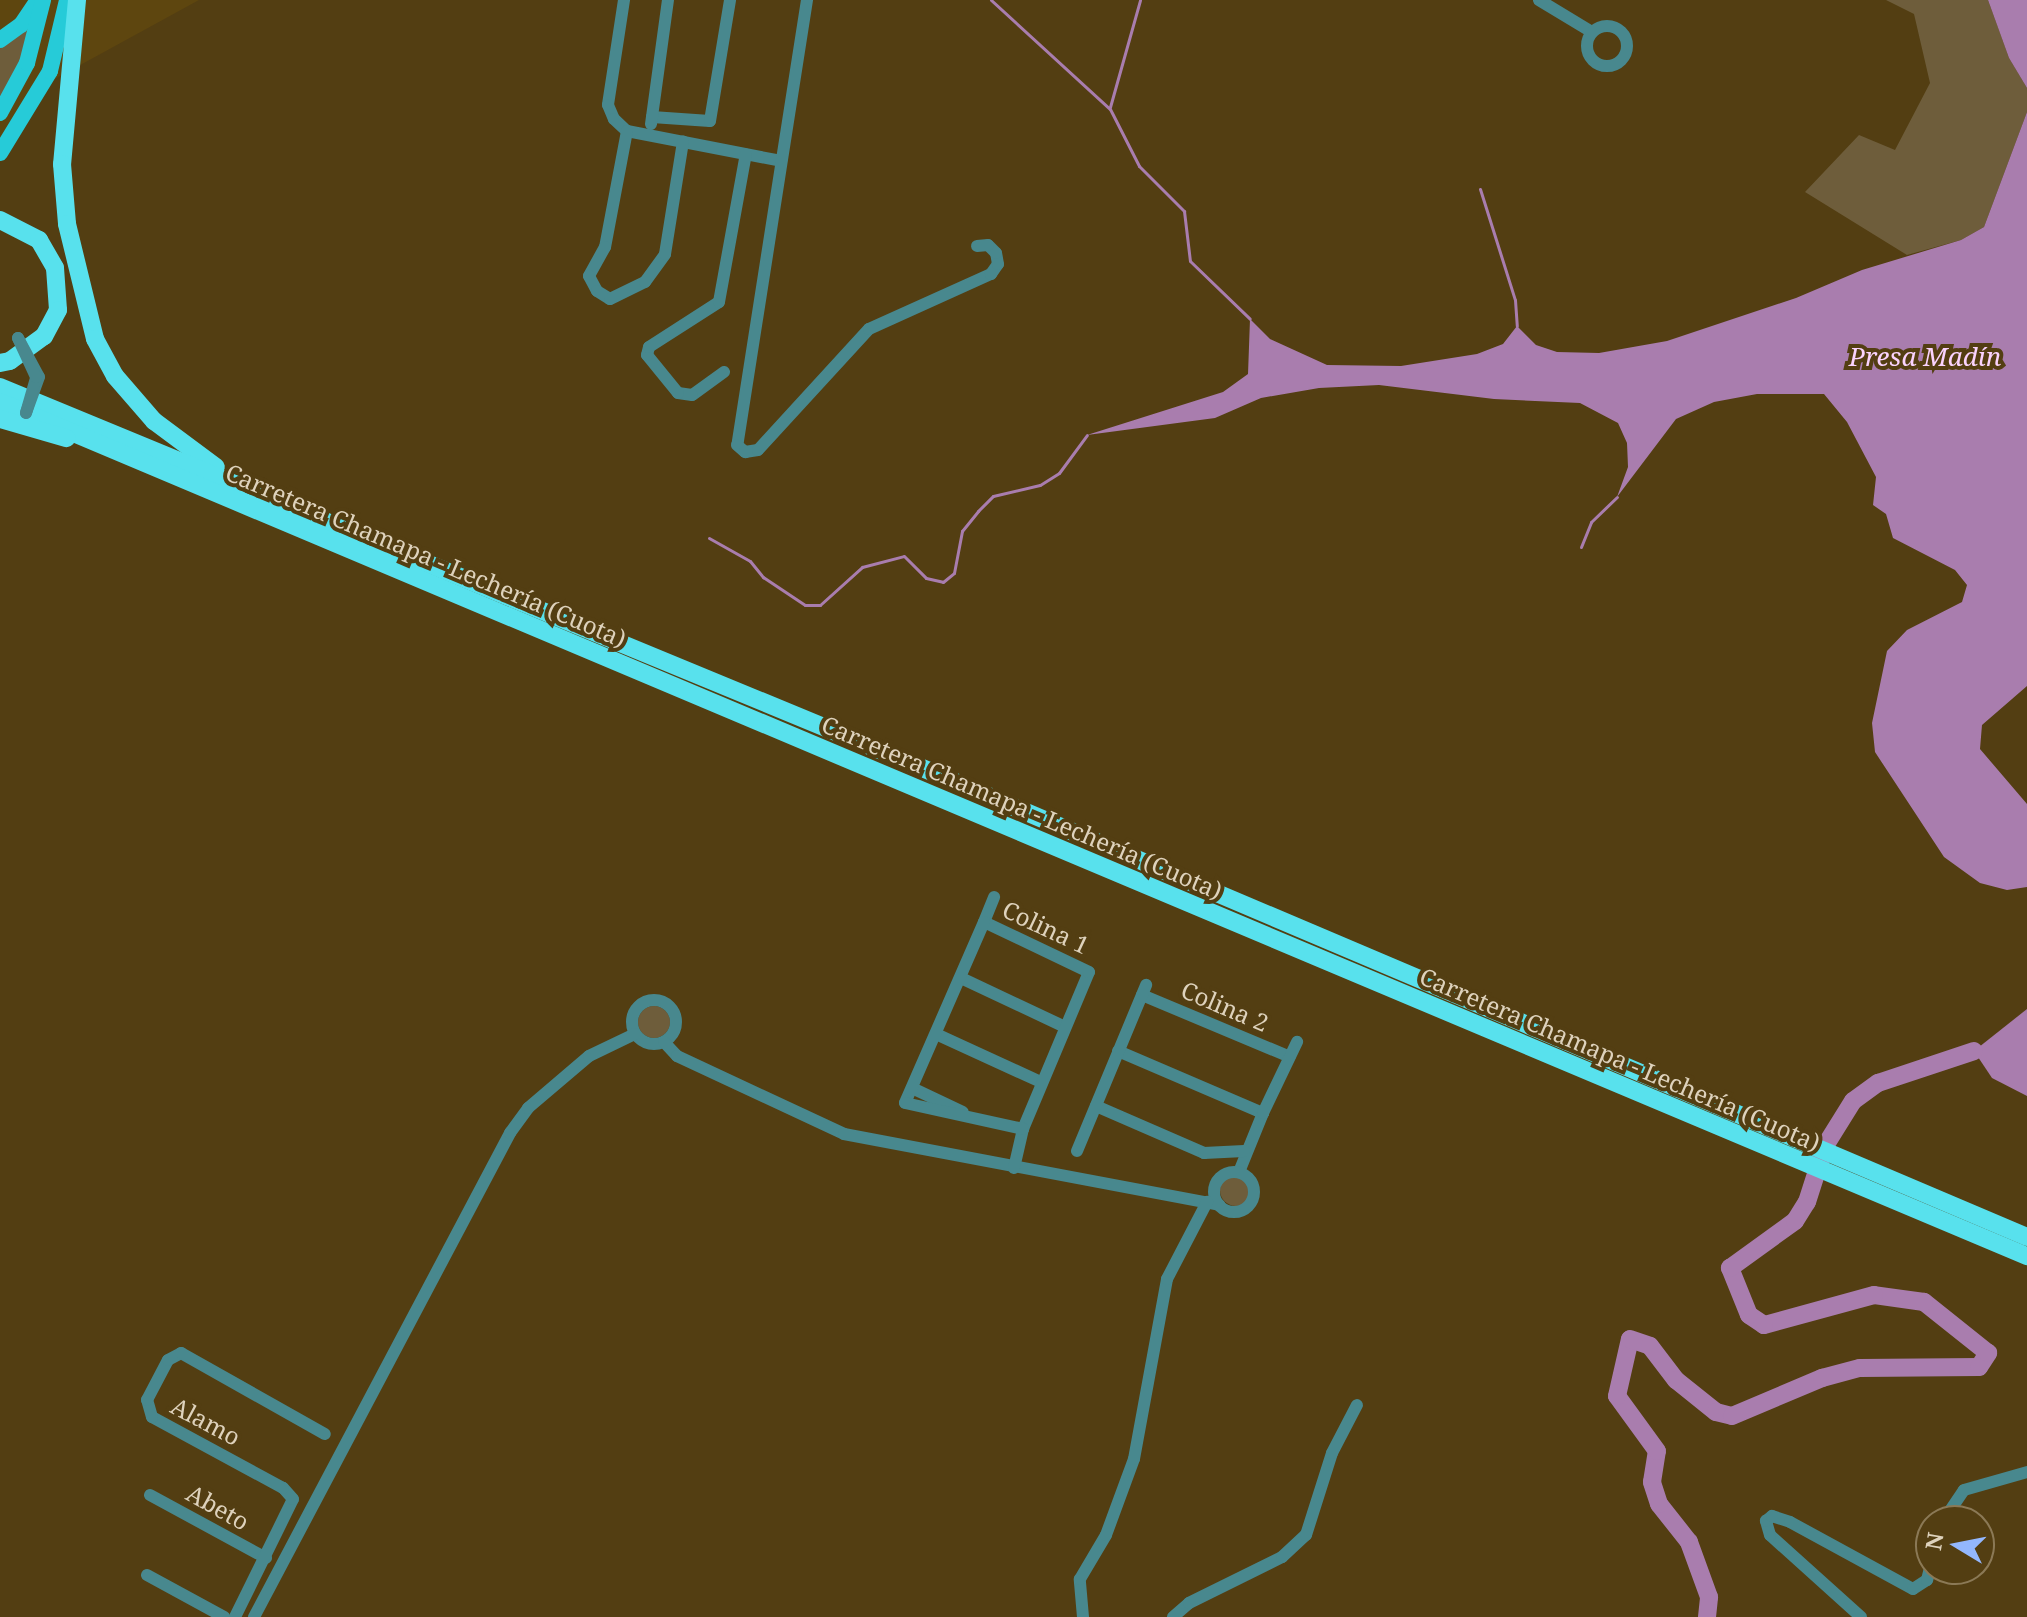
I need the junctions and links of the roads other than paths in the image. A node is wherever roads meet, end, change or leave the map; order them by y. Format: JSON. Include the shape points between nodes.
{"nodes":[{"id":1,"x":41,"y":0,"type":"edge"},
{"id":2,"x":67,"y":0,"type":"edge"},
{"id":3,"x":77,"y":0,"type":"edge"},
{"id":4,"x":624,"y":0,"type":"edge"},
{"id":5,"x":668,"y":0,"type":"edge"},
{"id":6,"x":730,"y":0,"type":"edge"},
{"id":7,"x":807,"y":0,"type":"edge"},
{"id":8,"x":1539,"y":0,"type":"edge"},
{"id":9,"x":1592,"y":32,"type":"dead end"},
{"id":10,"x":0,"y":40,"type":"edge"},
{"id":11,"x":0,"y":113,"type":"edge"},
{"id":12,"x":652,"y":117,"type":"junction"},
{"id":13,"x":627,"y":131,"type":"junction"},
{"id":14,"x":650,"y":135,"type":"junction"},
{"id":15,"x":683,"y":141,"type":"junction"},
{"id":16,"x":0,"y":153,"type":"edge"},
{"id":17,"x":746,"y":154,"type":"junction"},
{"id":18,"x":781,"y":161,"type":"junction"},
{"id":19,"x":0,"y":220,"type":"edge"},
{"id":20,"x":977,"y":246,"type":"dead end"},
{"id":21,"x":0,"y":363,"type":"edge"},
{"id":22,"x":724,"y":372,"type":"dead end"},
{"id":23,"x":0,"y":387,"type":"edge"},
{"id":24,"x":0,"y":402,"type":"edge"},
{"id":25,"x":26,"y":413,"type":"joint"},
{"id":26,"x":0,"y":419,"type":"edge"},
{"id":27,"x":93,"y":441,"type":"junction"},
{"id":28,"x":281,"y":503,"type":"junction"},
{"id":29,"x":994,"y":897,"type":"dead end"},
{"id":30,"x":984,"y":922,"type":"junction"},
{"id":31,"x":961,"y":978,"type":"junction"},
{"id":32,"x":1065,"y":1027,"type":"junction"},
{"id":33,"x":635,"y":1034,"type":"junction"},
{"id":34,"x":936,"y":1034,"type":"junction"},
{"id":35,"x":664,"y":1042,"type":"junction"},
{"id":36,"x":1297,"y":1042,"type":"dead end"},
{"id":37,"x":1118,"y":1051,"type":"junction"},
{"id":38,"x":1290,"y":1057,"type":"junction"},
{"id":39,"x":1041,"y":1082,"type":"junction"},
{"id":40,"x":912,"y":1088,"type":"junction"},
{"id":41,"x":1653,"y":1089,"type":"junction"},
{"id":42,"x":1096,"y":1106,"type":"junction"},
{"id":43,"x":1263,"y":1113,"type":"junction"},
{"id":44,"x":980,"y":1120,"type":"junction"},
{"id":45,"x":1023,"y":1129,"type":"junction"},
{"id":46,"x":1077,"y":1151,"type":"dead end"},
{"id":47,"x":1244,"y":1151,"type":"junction"},
{"id":48,"x":1224,"y":1153,"type":"junction"},
{"id":49,"x":1014,"y":1168,"type":"junction"},
{"id":50,"x":1234,"y":1172,"type":"junction"},
{"id":51,"x":1213,"y":1203,"type":"junction"},
{"id":52,"x":1996,"y":1233,"type":"junction"},
{"id":53,"x":2027,"y":1237,"type":"edge"},
{"id":54,"x":2027,"y":1256,"type":"edge"},
{"id":55,"x":1357,"y":1405,"type":"dead end"},
{"id":56,"x":325,"y":1434,"type":"dead end"},
{"id":57,"x":2027,"y":1472,"type":"edge"},
{"id":58,"x":150,"y":1495,"type":"dead end"},
{"id":59,"x":1954,"y":1505,"type":"edge"},
{"id":60,"x":266,"y":1558,"type":"junction"},
{"id":61,"x":147,"y":1575,"type":"dead end"},
{"id":62,"x":1919,"y":1585,"type":"edge"},
{"id":63,"x":224,"y":1617,"type":"edge"},
{"id":64,"x":235,"y":1617,"type":"edge"},
{"id":65,"x":254,"y":1617,"type":"edge"},
{"id":66,"x":1083,"y":1617,"type":"edge"},
{"id":67,"x":1173,"y":1617,"type":"edge"},
{"id":68,"x":1861,"y":1617,"type":"edge"}],
"edges":[{"from":1,"to":10,"type":"main road"},
{"from":1,"to":11,"type":"main road","via":[[27,63]]},
{"from":2,"to":16,"type":"main road","via":[[50,71]]},
{"from":3,"to":28,"type":"highway","via":[[62,164],[67,224],[95,339],[115,376],[154,421],[205,461]]},
{"from":4,"to":13,"type":"street","via":[[608,105]]},
{"from":5,"to":12,"type":"street"},
{"from":6,"to":12,"type":"street","via":[[710,121]]},
{"from":7,"to":18,"type":"street"},
{"from":8,"to":9,"type":"street"},
{"from":12,"to":14,"type":"street"},
{"from":13,"to":14,"type":"street"},
{"from":13,"to":15,"type":"street","via":[[605,247],[589,276],[597,291],[610,299],[645,282],[665,254]]},
{"from":14,"to":15,"type":"street"},
{"from":15,"to":17,"type":"street"},
{"from":17,"to":18,"type":"street"},
{"from":17,"to":22,"type":"street","via":[[719,302],[649,347],[647,355],[678,393],[692,395]]},
{"from":18,"to":20,"type":"street","via":[[736,431],[737,445],[745,452],[768,441],[869,329],[991,274],[998,264],[996,253],[988,245]]},
{"from":19,"to":21,"type":"highway","via":[[39,240],[55,268],[58,310],[44,336]]},
{"from":23,"to":28,"type":"highway","name":"Carretera Chamapa - Lechería (Cuota)"},
{"from":24,"to":27,"type":"highway","name":"Carretera Chamapa - Lechería (Cuota)"},
{"from":25,"to":25,"type":"street","bridge":true,"via":[[36,377],[18,338],[39,377]]},
{"from":26,"to":27,"type":"highway","via":[[53,437]]},
{"from":27,"to":41,"type":"highway","name":"Carretera Chamapa - Lechería (Cuota)"},
{"from":28,"to":41,"type":"highway","name":"Carretera Chamapa - Lechería (Cuota)","via":[[894,756]]},
{"from":29,"to":30,"type":"street","name":"Colina 1"},
{"from":30,"to":31,"type":"street","name":"Colina 1"},
{"from":30,"to":32,"type":"street","name":"Colina 1","via":[[1092,966]]},
{"from":31,"to":32,"type":"street"},
{"from":31,"to":34,"type":"street","name":"Colina 1"},
{"from":32,"to":39,"type":"street","name":"Colina 1"},
{"from":33,"to":35,"type":"street","via":[[653,1045]]},
{"from":33,"to":35,"type":"street","via":[[636,1008],[660,1000],[676,1020]]},
{"from":33,"to":65,"type":"street","via":[[589,1056],[528,1108],[510,1133]]},
{"from":34,"to":39,"type":"street"},
{"from":34,"to":40,"type":"street","name":"Colina 1"},
{"from":35,"to":49,"type":"street","via":[[677,1056],[844,1134]]},
{"from":36,"to":38,"type":"street","name":"Colina 2"},
{"from":37,"to":38,"type":"street","name":"Colina 2","via":[[1144,990]]},
{"from":37,"to":42,"type":"street","name":"Colina 2"},
{"from":37,"to":43,"type":"street"},
{"from":38,"to":43,"type":"street","name":"Colina 2"},
{"from":39,"to":45,"type":"street","name":"Colina 1"},
{"from":40,"to":44,"type":"street","name":"Colina 1"},
{"from":40,"to":44,"type":"street","name":"Colina 1","via":[[903,1108]]},
{"from":41,"to":52,"type":"highway","name":"Carretera Chamapa - Lechería (Cuota)"},
{"from":42,"to":46,"type":"street","name":"Colina 2"},
{"from":42,"to":48,"type":"street","via":[[1204,1153]]},
{"from":43,"to":47,"type":"street","name":"Colina 2"},
{"from":44,"to":45,"type":"street","name":"Colina 1"},
{"from":45,"to":49,"type":"street","name":"Colina 1"},
{"from":47,"to":48,"type":"street"},
{"from":47,"to":50,"type":"street","name":"Colina 2"},
{"from":48,"to":50,"type":"street"},
{"from":49,"to":51,"type":"street"},
{"from":50,"to":51,"type":"street","via":[[1215,1185]]},
{"from":50,"to":51,"type":"street","via":[[1253,1187],[1250,1202],[1232,1211]]},
{"from":51,"to":66,"type":"street","via":[[1167,1279],[1134,1459],[1106,1535],[1080,1579]]},
{"from":52,"to":53,"type":"highway","name":"Carretera Chamapa - Lechería (Cuota)"},
{"from":52,"to":54,"type":"highway","name":"Carretera Chamapa - Lechería (Cuota)"},
{"from":55,"to":67,"type":"street","via":[[1332,1453],[1306,1535],[1282,1557],[1189,1603]]},
{"from":56,"to":60,"type":"street","name":"Alamo","via":[[181,1353],[168,1360],[147,1400],[152,1417],[290,1493],[292,1506]]},
{"from":57,"to":59,"type":"street","via":[[1964,1490]]},
{"from":58,"to":60,"type":"street","name":"Abeto"},
{"from":60,"to":64,"type":"street","name":"Alamo"},
{"from":61,"to":63,"type":"street"},
{"from":62,"to":68,"type":"street","via":[[1913,1589],[1780,1517],[1766,1521],[1770,1535]]}]}
